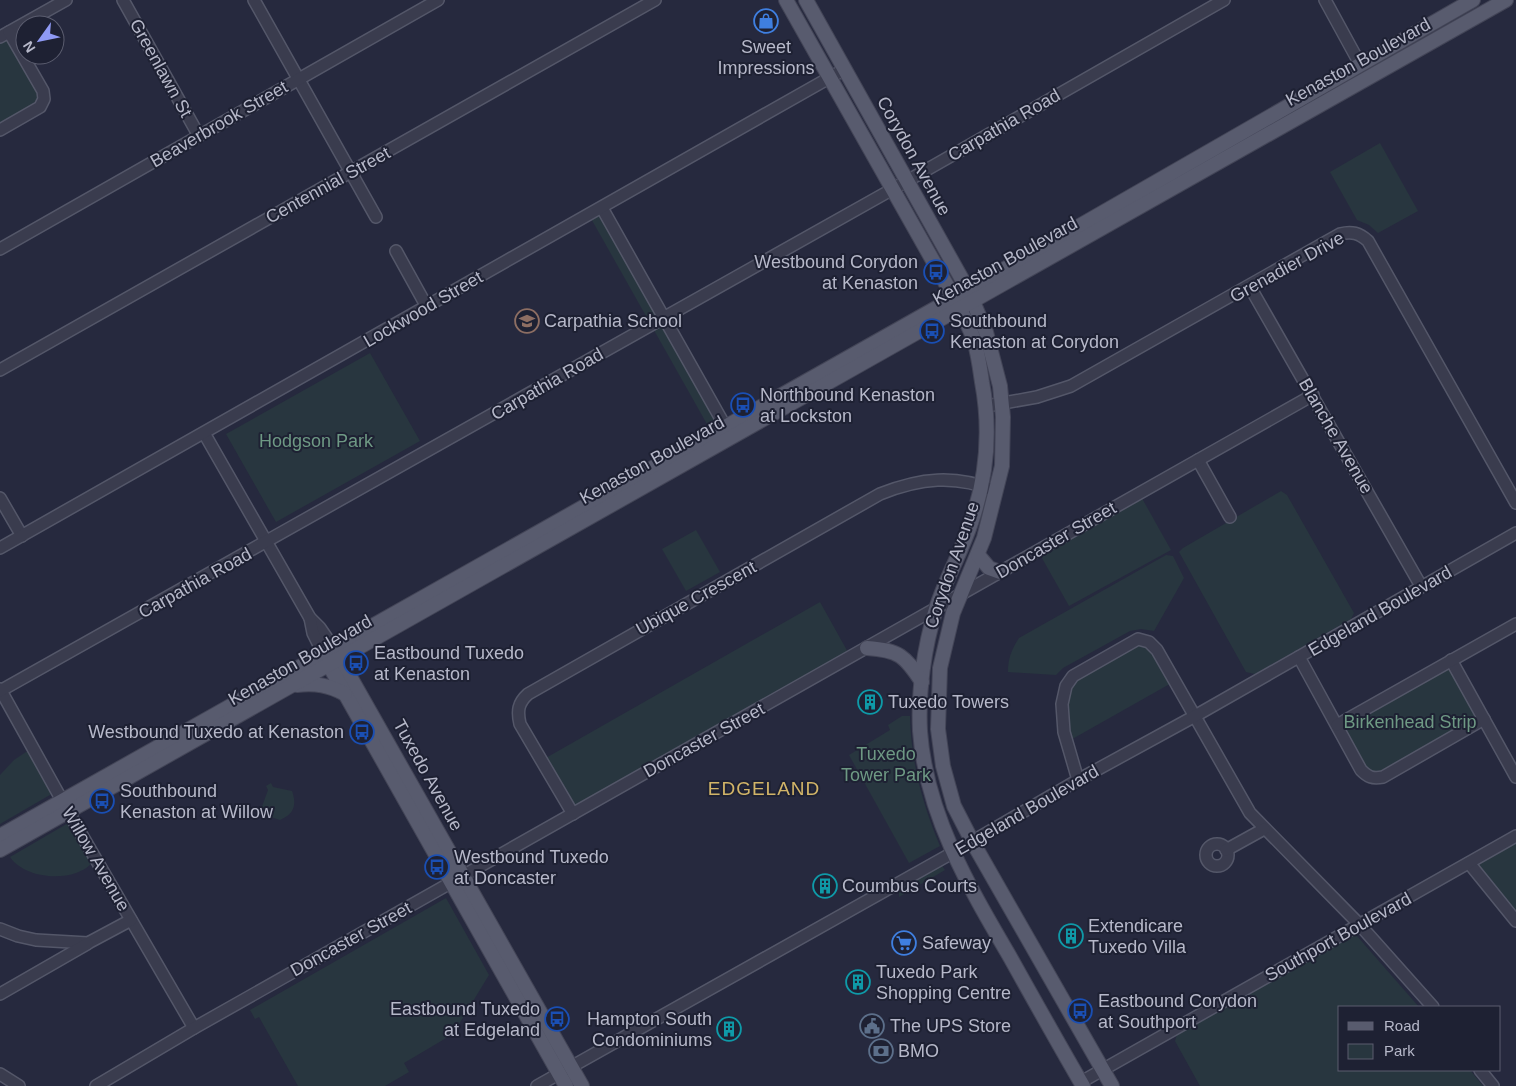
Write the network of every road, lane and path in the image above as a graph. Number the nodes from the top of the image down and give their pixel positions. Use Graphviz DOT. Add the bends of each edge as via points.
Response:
graph roads {
  1 [pos="66,0"];
  2 [pos="123,0"];
  3 [pos="254,0"];
  4 [pos="438,0"];
  5 [pos="655,0"];
  6 [pos="786,0"];
  7 [pos="806,0"];
  8 [pos="1224,0"];
  9 [pos="1324,0"];
  10 [pos="1473,0"];
  11 [pos="1506,0"];
  12 [pos="5,35"];
  13 [pos="1360,64"];
  14 [pos="845,69"];
  15 [pos="830,78"];
  16 [pos="298,79"];
  17 [pos="0,130"];
  18 [pos="199,136"];
  19 [pos="351,172"];
  20 [pos="907,181"];
  21 [pos="893,189"];
  22 [pos="602,208"];
  23 [pos="376,217"];
  24 [pos="0,249"];
  25 [pos="396,251"];
  26 [pos="1250,287"];
  27 [pos="971,295"];
  28 [pos="957,303"];
  29 [pos="427,307"];
  30 [pos="664,318"];
  31 [pos="0,370"];
  32 [pos="1313,395"];
  33 [pos="1003,404"];
  34 [pos="987,406"];
  35 [pos="725,426"];
  36 [pos="204,433"];
  37 [pos="1198,460"];
  38 [pos="982,485"];
  39 [pos="996,491"];
  40 [pos="0,498"];
  41 [pos="1516,503"];
  42 [pos="1230,516"];
  43 [pos="1516,533"];
  44 [pos="22,536"];
  45 [pos="266,542"];
  46 [pos="0,548"];
  47 [pos="957,561"];
  48 [pos="975,562"];
  49 [pos="1000,572"];
  50 [pos="1421,586"];
  51 [pos="962,594"];
  52 [pos="936,609"];
  53 [pos="1516,624"];
  54 [pos="929,636"];
  55 [pos="946,640"];
  56 [pos="867,648"];
  57 [pos="331,656"];
  58 [pos="1299,657"];
  59 [pos="1451,660"];
  60 [pos="922,682"];
  61 [pos="293,685"];
  62 [pos="0,690"];
  63 [pos="345,694"];
  64 [pos="1195,716"];
  65 [pos="1484,719"];
  66 [pos="1338,725"];
  67 [pos="1516,777"];
  68 [pos="1078,780"];
  69 [pos="66,806"];
  70 [pos="572,814"];
  71 [pos="1264,829"];
  72 [pos="0,836"];
  73 [pos="1516,836"];
  74 [pos="972,841"];
  75 [pos="0,850"];
  76 [pos="1226,850"];
  77 [pos="954,852"];
  78 [pos="1469,863"];
  79 [pos="458,879"];
  80 [pos="131,920"];
  81 [pos="1516,921"];
  82 [pos="1359,924"];
  83 [pos="0,929"];
  84 [pos="88,943"];
  85 [pos="0,994"];
  86 [pos="1432,1006"];
  87 [pos="194,1028"];
  88 [pos="1103,1070"];
  89 [pos="1481,1071"];
  90 [pos="0,1074"];
  91 [pos="565,1076"];
  92 [pos="1082,1084"];
  93 [pos="19,1086"];
  94 [pos="96,1086"];
  95 [pos="537,1086"];
  96 [pos="582,1086"];
  97 [pos="1112,1086"];
  98 [pos="1493,1086"];
  1 -- 12 [label="street"];
  2 -- 18 [label="street, Greenlawn St"];
  3 -- 16 [label="street"];
  4 -- 16 [label="street, Beaverbrook Street"];
  5 -- 19 [label="street, Centennial Street"];
  6 -- 15 [label="main road, Corydon Avenue"];
  7 -- 14 [label="main road, Corydon Avenue"];
  8 -- 20 [label="street, Carpathia Road"];
  9 -- 13 [label="street"];
  10 -- 13 [label="main road, Kenaston Boulevard"];
  11 -- 27 [label="main road, Kenaston Boulevard"];
  12 -- 17 [label="street" via="43,90 44,99 40,107"];
  13 -- 27 [label="main road, Kenaston Boulevard"];
  14 -- 15 [label="street, Lockwood Street"];
  14 -- 20 [label="main road, Corydon Avenue"];
  15 -- 21 [label="main road, Corydon Avenue"];
  15 -- 22 [label="street, Lockwood Street"];
  16 -- 18 [label="street, Beaverbrook Street"];
  16 -- 19 [label="street"];
  18 -- 24 [label="street, Beaverbrook Street"];
  19 -- 23 [label="street"];
  19 -- 31 [label="street, Centennial Street"];
  20 -- 21 [label="street, Carpathia Road"];
  20 -- 27 [label="main road, Corydon Avenue"];
  21 -- 28 [label="main road, Corydon Avenue"];
  21 -- 30 [label="street, Carpathia Road"];
  22 -- 29 [label="street, Lockwood Street"];
  22 -- 30 [label="street"];
  25 -- 29 [label="street"];
  26 -- 32 [label="street, Blanche Avenue"];
  26 -- 33 [label="street, Grenadier Drive" via="1072,386 1037,398"];
  26 -- 41 [label="street, Grenadier Drive" via="1340,234 1361,235 1368,241"];
  27 -- 28 [label="main road, Kenaston Boulevard"];
  27 -- 33 [label="main road, Corydon Avenue" via="986,332"];
  28 -- 34 [label="main road, Corydon Avenue" via="974,340"];
  28 -- 35 [label="main road, Kenaston Boulevard"];
  28 -- 57 [label="main road, Kenaston Boulevard"];
  29 -- 36 [label="street, Lockwood Street"];
  30 -- 35 [label="street"];
  30 -- 45 [label="street, Carpathia Road"];
  32 -- 37 [label="street, Doncaster Street"];
  32 -- 50 [label="street, Blanche Avenue"];
  33 -- 34 [label="street, Grenadier Drive"];
  33 -- 39 [label="main road, Corydon Avenue" via="1002,466"];
  34 -- 38 [label="main road, Corydon Avenue" via="988,435"];
  35 -- 57 [label="main road, Kenaston Boulevard"];
  36 -- 44 [label="street, Lockwood Street"];
  36 -- 45 [label="street, Tuxedo Avenue"];
  37 -- 42 [label="street"];
  37 -- 49 [label="street, Doncaster Street"];
  38 -- 39 [label="street, Ubique Crescent"];
  38 -- 47 [label="main road, Corydon Avenue"];
  38 -- 70 [label="street, Ubique Crescent" via="944,480 920,481 880,494 528,694 519,706 520,724"];
  39 -- 48 [label="main road, Corydon Avenue"];
  40 -- 44 [label="street"];
  43 -- 50 [label="street, Edgeland Boulevard"];
  44 -- 46 [label="street, Lockwood Street"];
  45 -- 57 [label="street, Tuxedo Avenue" via="310,618 320,628"];
  45 -- 62 [label="street, Carpathia Road"];
  47 -- 48 [label="main road"];
  47 -- 52 [label="main road, Corydon Avenue"];
  48 -- 49 [label="main road"];
  48 -- 51 [label="main road, Corydon Avenue"];
  49 -- 51 [label="street, Doncaster Street"];
  50 -- 58 [label="street, Edgeland Boulevard"];
  51 -- 52 [label="street, Doncaster Street"];
  51 -- 55 [label="main road, Corydon Avenue"];
  52 -- 54 [label="main road, Corydon Avenue"];
  52 -- 56 [label="street, Doncaster Street"];
  53 -- 59 [label="street"];
  54 -- 55 [label="main road"];
  54 -- 60 [label="main road, Corydon Avenue"];
  55 -- 74 [label="main road, Corydon Avenue" via="940,668 938,729 943,766 954,806"];
  56 -- 60 [label="main road" via="898,654"];
  56 -- 70 [label="street, Doncaster Street"];
  57 -- 61 [label="main road, Kenaston Boulevard"];
  57 -- 63 [label="main road, Tuxedo Avenue"];
  57 -- 69 [label="main road, Kenaston Boulevard"];
  57 -- 79 [label="main road, Tuxedo Avenue"];
  58 -- 64 [label="street, Edgeland Boulevard"];
  58 -- 66 [label="street"];
  59 -- 65 [label="street"];
  59 -- 66 [label="street"];
  60 -- 77 [label="main road, Corydon Avenue" via="920,731 926,772 937,812"];
  61 -- 63 [label="main road" via="323,685"];
  61 -- 69 [label="main road, Kenaston Boulevard"];
  62 -- 69 [label="street, Willow Avenue"];
  63 -- 79 [label="main road, Tuxedo Avenue"];
  64 -- 68 [label="street, Edgeland Boulevard"];
  64 -- 68 [label="street" via="1157,650 1149,642 1138,639 1073,676 1066,686 1062,704 1064,732"];
  64 -- 71 [label="street" via="1250,813"];
  65 -- 66 [label="street" via="1375,779 1361,770"];
  65 -- 67 [label="street"];
  68 -- 74 [label="street, Edgeland Boulevard"];
  69 -- 72 [label="main road, Kenaston Boulevard"];
  69 -- 75 [label="main road, Kenaston Boulevard"];
  69 -- 80 [label="street, Willow Avenue"];
  70 -- 79 [label="street, Doncaster Street"];
  71 -- 76 [label="street"];
  71 -- 82 [label="street"];
  73 -- 78 [label="street, Southport Boulevard"];
  74 -- 77 [label="street, Edgeland Boulevard"];
  74 -- 88 [label="main road, Corydon Avenue"];
  77 -- 91 [label="street, Edgeland Boulevard"];
  77 -- 92 [label="main road, Corydon Avenue" via="968,884"];
  78 -- 81 [label="street"];
  78 -- 82 [label="street, Southport Boulevard"];
  79 -- 87 [label="street, Doncaster Street"];
  79 -- 91 [label="main road, Tuxedo Avenue"];
  80 -- 84 [label="street"];
  80 -- 87 [label="street, Willow Avenue"];
  82 -- 86 [label="street"];
  82 -- 88 [label="street, Southport Boulevard"];
  83 -- 84 [label="street" via="36,940"];
  84 -- 85 [label="street"];
  87 -- 94 [label="street, Doncaster Street"];
  88 -- 92 [label="street, Southport Boulevard"];
  88 -- 97 [label="main road, Corydon Avenue"];
  89 -- 98 [label="street"];
  90 -- 93 [label="street"];
  91 -- 95 [label="street, Edgeland Boulevard"];
  91 -- 96 [label="main road, Tuxedo Avenue"];
}
